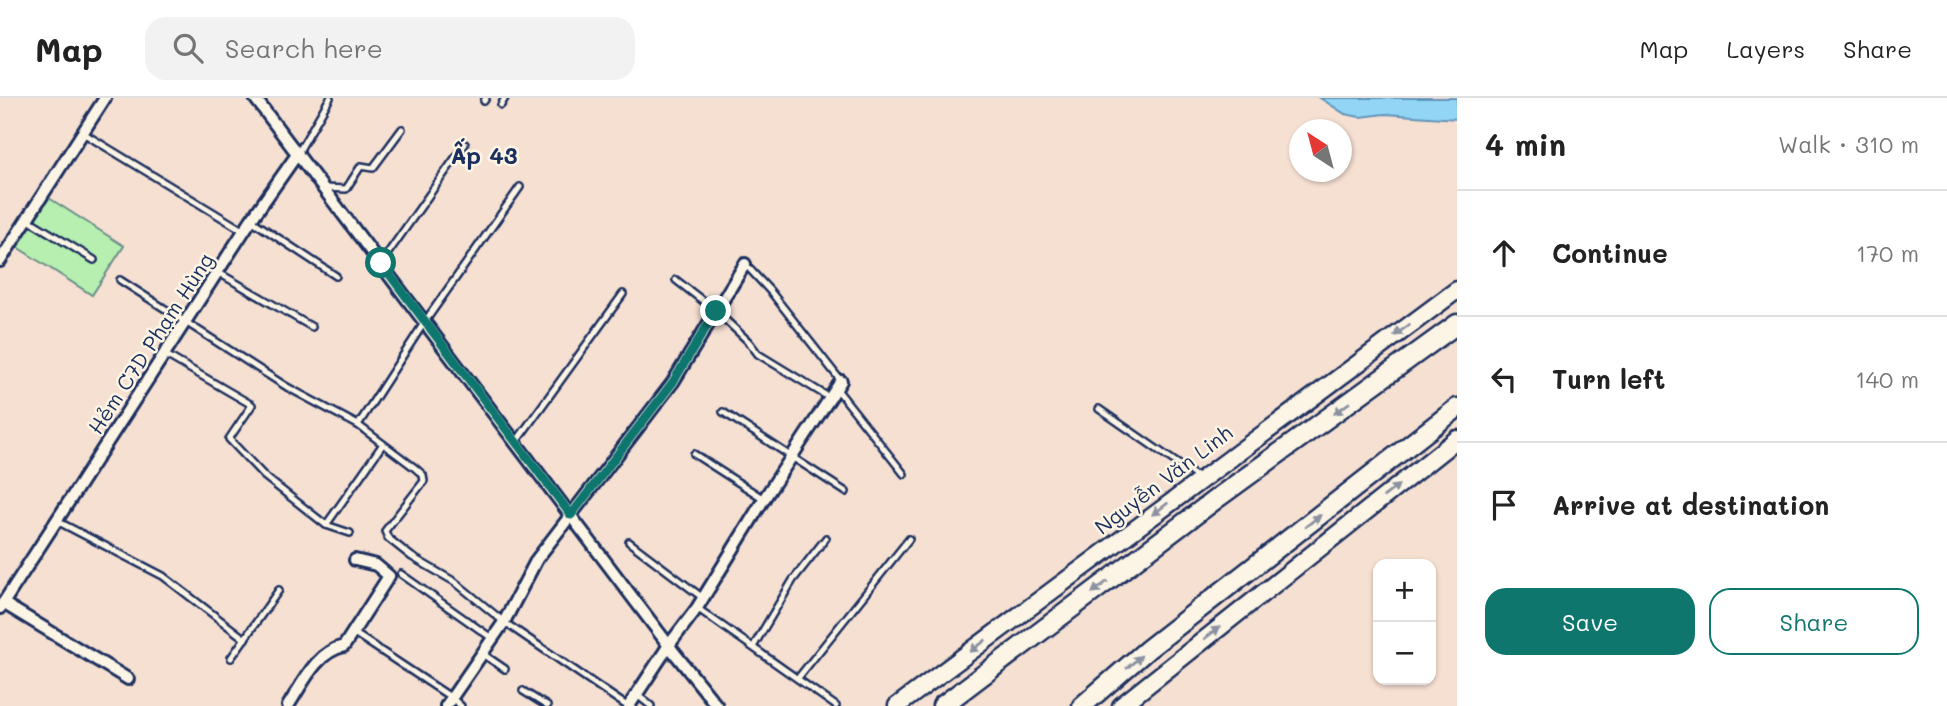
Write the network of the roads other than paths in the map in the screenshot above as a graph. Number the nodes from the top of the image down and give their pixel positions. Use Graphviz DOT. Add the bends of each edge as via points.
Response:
graph roads {
  1 [pos="105,98"];
  2 [pos="256,98"];
  3 [pos="330,98"];
  4 [pos="505,98"];
  5 [pos="501,106"];
  6 [pos="402,129"];
  7 [pos="82,133"];
  8 [pos="465,144"];
  9 [pos="298,153"];
  10 [pos="520,187"];
  11 [pos="324,188"];
  12 [pos="27,219"];
  13 [pos="251,220"];
  14 [pos="245,231"];
  15 [pos="94,260"];
  16 [pos="0,261"];
  17 [pos="381,263"];
  18 [pos="745,264"];
  19 [pos="219,273"];
  20 [pos="336,276"];
  21 [pos="120,280"];
  22 [pos="676,280"];
  23 [pos="1457,290"];
  24 [pos="623,295"];
  25 [pos="716,311"];
  26 [pos="187,323"];
  27 [pos="424,323"];
  28 [pos="1457,324"];
  29 [pos="312,327"];
  30 [pos="166,355"];
  31 [pos="839,384"];
  32 [pos="830,398"];
  33 [pos="1457,408"];
  34 [pos="1099,409"];
  35 [pos="723,412"];
  36 [pos="358,425"];
  37 [pos="1457,439"];
  38 [pos="516,442"];
  39 [pos="383,444"];
  40 [pos="694,454"];
  41 [pos="793,457"];
  42 [pos="904,474"];
  43 [pos="1200,479"];
  44 [pos="846,492"];
  45 [pos="764,499"];
  46 [pos="571,515"];
  47 [pos="57,521"];
  48 [pos="326,525"];
  49 [pos="350,533"];
  50 [pos="826,538"];
  51 [pos="909,539"];
  52 [pos="629,542"];
  53 [pos="355,560"];
  54 [pos="401,574"];
  55 [pos="279,590"];
  56 [pos="700,603"];
  57 [pos="2,606"];
  58 [pos="504,622"];
  59 [pos="353,633"];
  60 [pos="245,639"];
  61 [pos="493,639"];
  62 [pos="669,645"];
  63 [pos="753,647"];
  64 [pos="483,654"];
  65 [pos="231,658"];
  66 [pos="505,669"];
  67 [pos="799,678"];
  68 [pos="128,679"];
  69 [pos="523,691"];
  70 [pos="636,694"];
  71 [pos="453,703"];
  72 [pos="1129,703"];
  73 [pos="288,706"];
  74 [pos="547,706"];
  75 [pos="628,706"];
  76 [pos="651,706"];
  77 [pos="717,706"];
  78 [pos="836,706"];
  79 [pos="897,706"];
  80 [pos="942,706"];
  81 [pos="1082,706"];
  1 -- 7 [label="street"];
  2 -- 9 [label="street"];
  3 -- 9 [label="lane, Hẻm C7D Phạm Hùng"];
  4 -- 5 [label="lane"];
  6 -- 11 [label="lane" via="373,168 361,166 346,189"];
  7 -- 12 [label="street"];
  7 -- 14 [label="lane"];
  8 -- 17 [label="lane"];
  9 -- 11 [label="street"];
  9 -- 13 [label="street, Hẻm C7D Phạm Hùng"];
  10 -- 27 [label="lane"];
  11 -- 17 [label="street"];
  12 -- 15 [label="lane"];
  12 -- 16 [label="street"];
  13 -- 14 [label="street, Hẻm C7D Phạm Hùng"];
  13 -- 20 [label="lane"];
  14 -- 19 [label="street, Hẻm C7D Phạm Hùng"];
  17 -- 27 [label="street"];
  18 -- 25 [label="street"];
  18 -- 31 [label="lane"];
  19 -- 26 [label="street, Hẻm C7D Phạm Hùng"];
  19 -- 29 [label="lane"];
  21 -- 26 [label="lane"];
  22 -- 25 [label="lane"];
  23 -- 43 [label="main road, Nguyễn Văn Linh, one-way"];
  24 -- 38 [label="lane"];
  25 -- 32 [label="lane" via="758,354"];
  25 -- 46 [label="street" via="673,382"];
  26 -- 30 [label="street, Hẻm C7D Phạm Hùng"];
  26 -- 36 [label="lane" via="287,387"];
  27 -- 36 [label="lane"];
  27 -- 38 [label="street"];
  28 -- 80 [label="highway, one-way"];
  30 -- 47 [label="street, Hẻm C7D Phạm Hùng"];
  30 -- 48 [label="lane" via="252,405 229,439 264,476"];
  31 -- 32 [label="street"];
  31 -- 42 [label="lane"];
  32 -- 41 [label="street"];
  81 -- 33 [label="highway, one-way" via="1159,640"];
  34 -- 43 [label="lane"];
  35 -- 41 [label="lane"];
  36 -- 39 [label="lane"];
  72 -- 37 [label="main road, one-way"];
  38 -- 46 [label="street"];
  39 -- 48 [label="lane"];
  39 -- 58 [label="lane" via="424,478 385,531 388,538 455,582"];
  40 -- 45 [label="lane"];
  41 -- 44 [label="lane"];
  41 -- 45 [label="street"];
  43 -- 79 [label="main road, Nguyễn Văn Linh, one-way"];
  45 -- 56 [label="street"];
  46 -- 58 [label="street" via="537,559"];
  46 -- 62 [label="street"];
  47 -- 57 [label="street, Hẻm C7D Phạm Hùng"];
  47 -- 60 [label="lane" via="163,576"];
  48 -- 49 [label="lane"];
  50 -- 63 [label="lane" via="793,580"];
  51 -- 67 [label="lane"];
  52 -- 56 [label="lane"];
  53 -- 59 [label="street" via="376,565 389,576"];
  54 -- 61 [label="lane"];
  55 -- 60 [label="lane"];
  56 -- 62 [label="street"];
  56 -- 63 [label="lane"];
  57 -- 68 [label="street"];
  58 -- 61 [label="street"];
  58 -- 75 [label="lane"];
  59 -- 71 [label="lane"];
  59 -- 73 [label="street" via="344,646 330,649 317,662"];
  60 -- 65 [label="lane"];
  61 -- 64 [label="street"];
  62 -- 70 [label="street"];
  62 -- 77 [label="street"];
  63 -- 67 [label="lane"];
  64 -- 66 [label="lane"];
  64 -- 71 [label="street"];
  67 -- 78 [label="lane"];
  69 -- 74 [label="lane"];
  70 -- 75 [label="street"];
  70 -- 76 [label="lane"];
}
